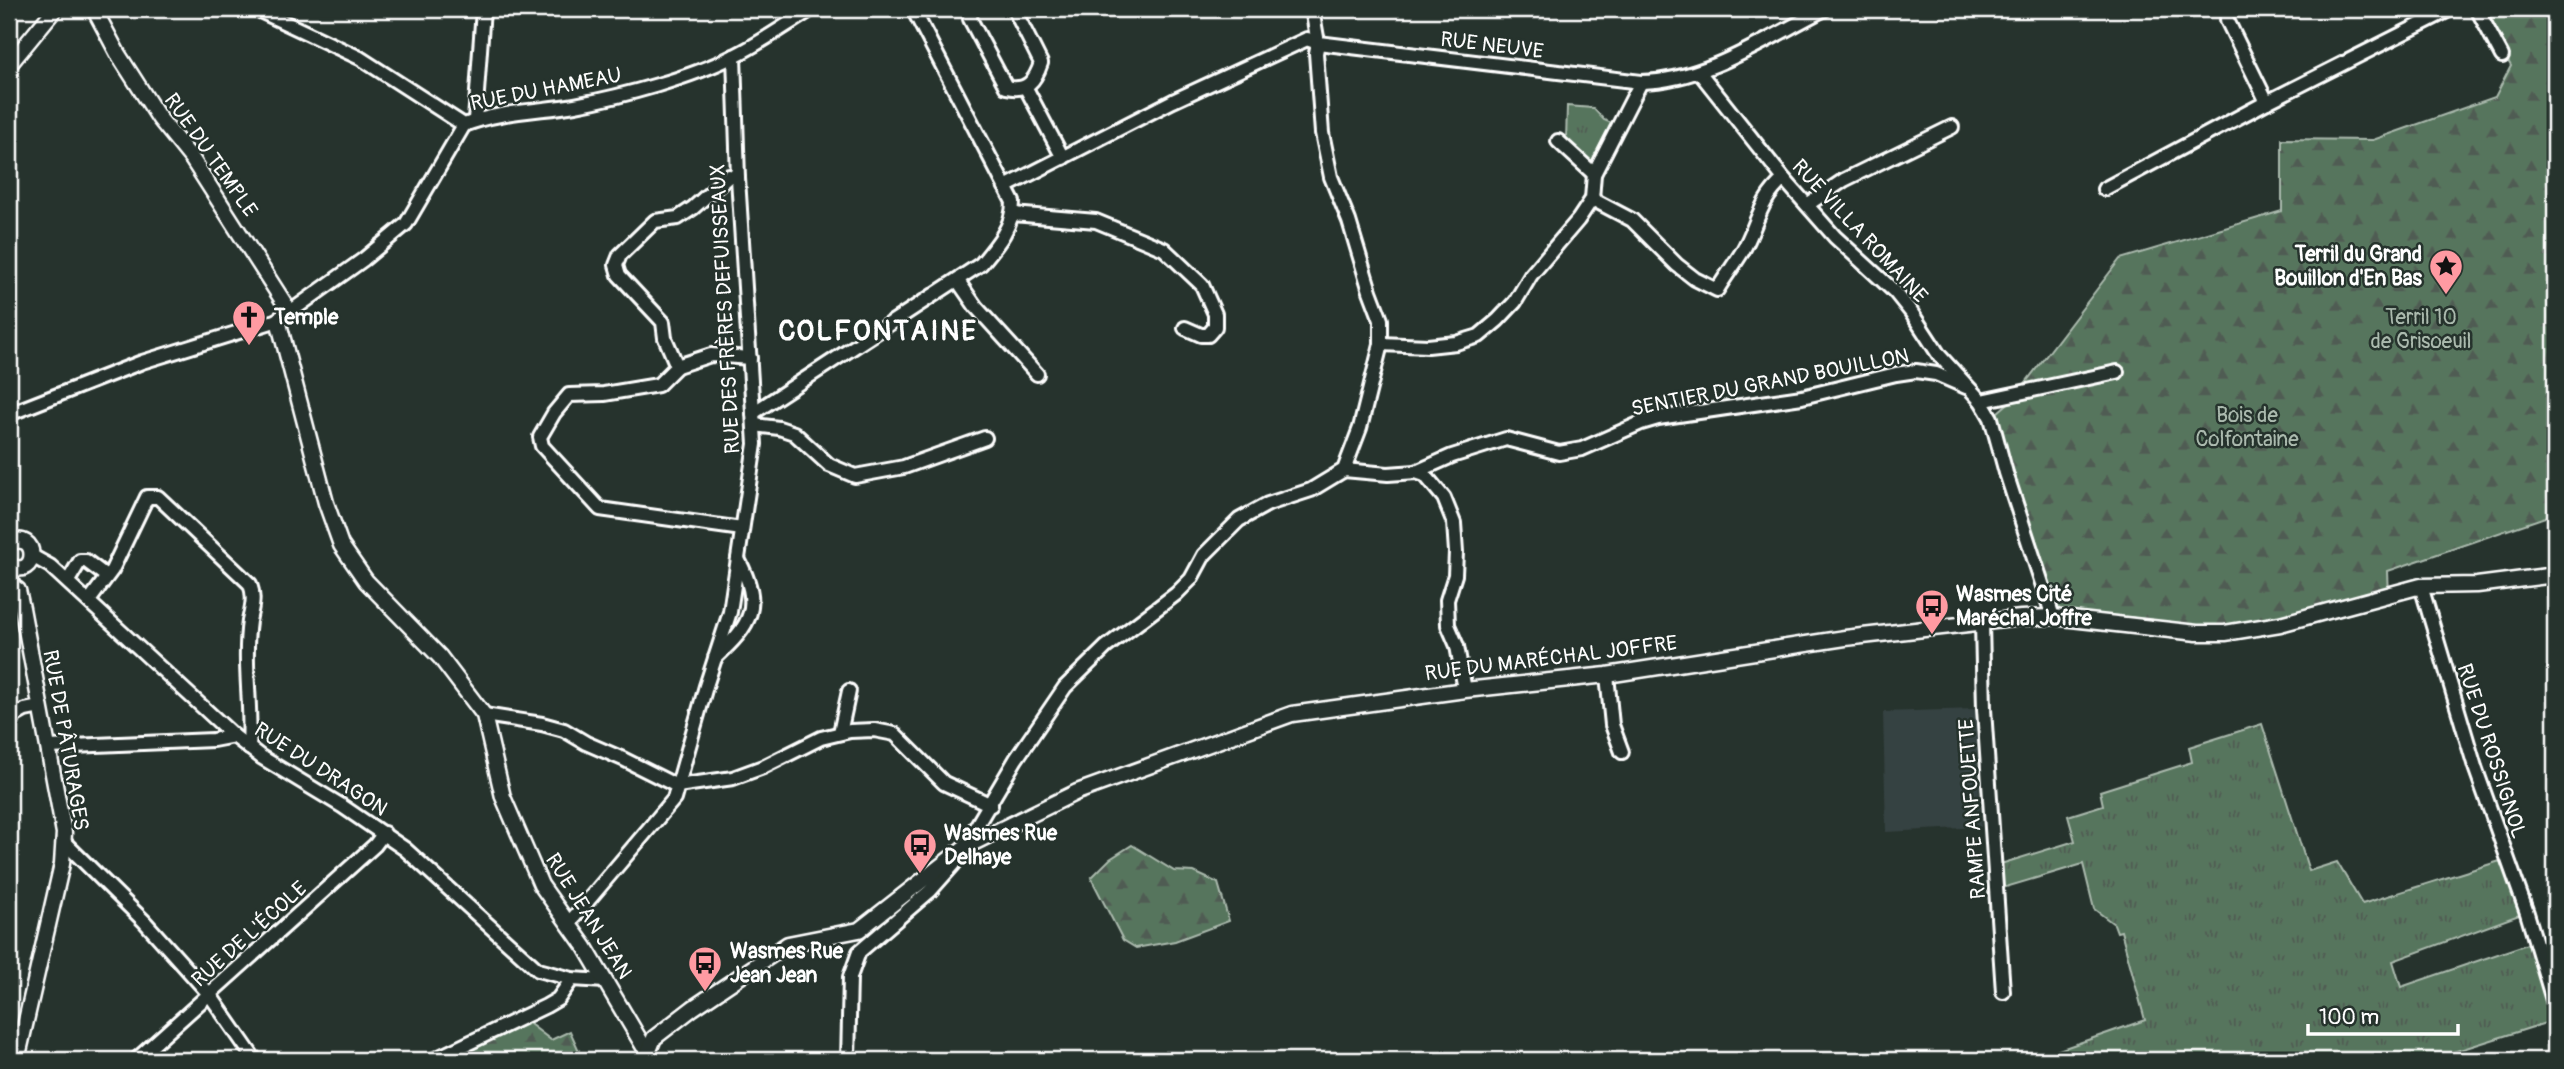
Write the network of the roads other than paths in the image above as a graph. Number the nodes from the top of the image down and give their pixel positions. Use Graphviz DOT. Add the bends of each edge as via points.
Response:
graph roads {
  1 [pos="55,9"];
  2 [pos="94,9"];
  3 [pos="256,9"];
  4 [pos="483,9"];
  5 [pos="813,9"];
  6 [pos="913,9"];
  7 [pos="971,9"];
  8 [pos="1014,9"];
  9 [pos="1312,9"];
  10 [pos="1825,9"];
  11 [pos="2451,9"];
  12 [pos="2477,9"];
  13 [pos="2227,20"];
  14 [pos="1318,43"];
  15 [pos="2502,56"];
  16 [pos="734,57"];
  17 [pos="9,65"];
  18 [pos="1700,73"];
  19 [pos="1641,82"];
  20 [pos="1026,88"];
  21 [pos="2267,102"];
  22 [pos="470,122"];
  23 [pos="1952,127"];
  24 [pos="1558,141"];
  25 [pos="1063,158"];
  26 [pos="1594,174"];
  27 [pos="738,178"];
  28 [pos="1784,179"];
  29 [pos="1005,187"];
  30 [pos="2104,189"];
  31 [pos="1592,200"];
  32 [pos="1807,205"];
  33 [pos="1013,214"];
  34 [pos="958,281"];
  35 [pos="284,316"];
  36 [pos="1185,328"];
  37 [pos="1381,344"];
  38 [pos="750,358"];
  39 [pos="677,366"];
  40 [pos="2117,372"];
  41 [pos="1037,374"];
  42 [pos="1973,390"];
  43 [pos="1981,401"];
  44 [pos="9,414"];
  45 [pos="753,419"];
  46 [pos="985,438"];
  47 [pos="1344,470"];
  48 [pos="1416,472"];
  49 [pos="742,529"];
  50 [pos="9,544"];
  51 [pos="32,556"];
  52 [pos="738,559"];
  53 [pos="13,569"];
  54 [pos="106,576"];
  55 [pos="2555,576"];
  56 [pos="68,581"];
  57 [pos="2421,586"];
  58 [pos="89,601"];
  59 [pos="2053,617"];
  60 [pos="1982,623"];
  61 [pos="715,658"];
  62 [pos="1607,675"];
  63 [pos="1465,690"];
  64 [pos="849,691"];
  65 [pos="40,707"];
  66 [pos="484,715"];
  67 [pos="9,719"];
  68 [pos="840,733"];
  69 [pos="234,736"];
  70 [pos="49,747"];
  71 [pos="249,748"];
  72 [pos="1622,752"];
  73 [pos="677,786"];
  74 [pos="991,805"];
  75 [pos="384,833"];
  76 [pos="64,842"];
  77 [pos="965,847"];
  78 [pos="569,923"];
  79 [pos="572,979"];
  80 [pos="605,981"];
  81 [pos="2003,992"];
  82 [pos="210,995"];
  83 [pos="2555,1007"];
  84 [pos="647,1058"];
  85 [pos="17,1060"];
  86 [pos="136,1060"];
  87 [pos="255,1060"];
  88 [pos="433,1060"];
  89 [pos="848,1060"];
  1 -- 17 [label="street"];
  2 -- 35 [label="street, RUE DU TEMPLE" via="159,118 192,159"];
  3 -- 22 [label="street, RUE DU HAMEAU" via="360,58"];
  4 -- 22 [label="street"];
  5 -- 16 [label="street, RUE DU HAMEAU"];
  6 -- 29 [label="street"];
  7 -- 20 [label="street" via="970,19 1006,87"];
  8 -- 20 [label="street" via="1041,63"];
  9 -- 14 [label="street"];
  10 -- 18 [label="street, RUE NEUVE"];
  11 -- 21 [label="street"];
  12 -- 15 [label="street"];
  13 -- 21 [label="street"];
  14 -- 19 [label="street, RUE NEUVE"];
  14 -- 25 [label="street, RUE NEUVE" via="1307,39"];
  14 -- 37 [label="street" via="1322,133 1331,177 1381,320"];
  16 -- 22 [label="street, RUE DU HAMEAU" via="619,95"];
  16 -- 27 [label="street, RUE DES FRÈRES DEFUISSEAUX"];
  18 -- 19 [label="street, RUE NEUVE"];
  18 -- 28 [label="street, RUE VILLA ROMAINE"];
  19 -- 26 [label="street"];
  20 -- 25 [label="street"];
  21 -- 30 [label="street"];
  22 -- 35 [label="street" via="405,224"];
  23 -- 32 [label="street" via="1844,180"];
  24 -- 26 [label="street"];
  25 -- 29 [label="street, RUE NEUVE"];
  26 -- 31 [label="street"];
  27 -- 38 [label="street, RUE DES FRÈRES DEFUISSEAUX"];
  27 -- 39 [label="street" via="729,176 678,218 655,221 620,255 616,265 619,275 663,322"];
  28 -- 31 [label="street" via="1762,202 1742,251 1717,290 1677,265 1632,220"];
  28 -- 32 [label="street, RUE VILLA ROMAINE"];
  29 -- 33 [label="street"];
  31 -- 37 [label="street" via="1515,302 1479,337 1428,346"];
  32 -- 42 [label="street, RUE VILLA ROMAINE" via="1895,292 1939,355"];
  33 -- 34 [label="street" via="1002,240"];
  33 -- 36 [label="street" via="1096,221 1164,249 1202,285 1215,314 1215,327 1208,335"];
  34 -- 41 [label="street"];
  34 -- 45 [label="street"];
  35 -- 44 [label="street" via="142,362"];
  35 -- 66 [label="street, RUE DU TEMPLE" via="326,503 341,545 366,580 440,657"];
  37 -- 47 [label="street" via="1360,428"];
  38 -- 39 [label="street" via="712,355"];
  38 -- 45 [label="street, RUE DES FRÈRES DEFUISSEAUX"];
  39 -- 49 [label="street" via="658,385 569,395 540,438 542,446 600,509"];
  40 -- 43 [label="street"];
  42 -- 43 [label="street, RUE VILLA ROMAINE"];
  42 -- 48 [label="street, SENTIER DU GRAND BOUILLON" via="1936,374 1896,374 1802,397 1658,418 1582,449 1559,453 1506,439"];
  43 -- 59 [label="street, RUE VILLA ROMAINE" via="1991,418"];
  45 -- 46 [label="street" via="794,432 829,465 855,476 904,467"];
  45 -- 49 [label="street, RUE DES FRÈRES DEFUISSEAUX" via="755,444"];
  47 -- 48 [label="street"];
  47 -- 74 [label="street" via="1311,490 1268,504 1220,536 1191,579 1065,687"];
  48 -- 63 [label="street" via="1444,498 1454,523 1455,575 1447,613"];
  49 -- 52 [label="street, RUE DES FRÈRES DEFUISSEAUX"];
  50 -- 51 [label="street" via="23,541"];
  51 -- 53 [label="street" via="28,564"];
  51 -- 56 [label="street, RUE DU DRAGON"];
  52 -- 61 [label="street, RUE DES FRÈRES DEFUISSEAUX" via="730,612"];
  52 -- 61 [label="street, RUE DES FRÈRES DEFUISSEAUX" via="749,580 752,601 746,626"];
  53 -- 65 [label="street, RUE DE PÂTURAGES"];
  54 -- 56 [label="street" via="80,561"];
  54 -- 58 [label="street"];
  54 -- 71 [label="street" via="147,497 158,497 250,584 254,594 245,655"];
  55 -- 57 [label="street, RUE DU MARÉCHAL JOFFRE"];
  56 -- 58 [label="street, RUE DU DRAGON"];
  57 -- 59 [label="street, RUE DU MARÉCHAL JOFFRE" via="2280,624 2225,633 2197,634"];
  57 -- 83 [label="street, RUE DU ROSSIGNOL"];
  58 -- 69 [label="street, RUE DU DRAGON"];
  59 -- 60 [label="street, RUE DU MARÉCHAL JOFFRE"];
  60 -- 62 [label="street, RUE DU MARÉCHAL JOFFRE" via="1818,642"];
  60 -- 81 [label="street, RAMPE ANFOUETTE"];
  61 -- 73 [label="street, RUE DES FRÈRES DEFUISSEAUX"];
  62 -- 63 [label="street, RUE DU MARÉCHAL JOFFRE"];
  62 -- 72 [label="street" via="1612,725"];
  63 -- 77 [label="street, RUE DU MARÉCHAL JOFFRE" via="1292,714 1077,792"];
  64 -- 68 [label="street"];
  65 -- 67 [label="street"];
  65 -- 70 [label="street, RUE DE PÂTURAGES"];
  66 -- 73 [label="street" via="564,730"];
  66 -- 78 [label="street, RUE JEAN JEAN" via="503,797 519,839 541,885"];
  68 -- 73 [label="street" via="821,737 733,778"];
  68 -- 74 [label="street" via="874,730 895,734 944,783"];
  69 -- 70 [label="street"];
  69 -- 71 [label="street, RUE DU DRAGON"];
  70 -- 76 [label="street, RUE DE PÂTURAGES"];
  71 -- 75 [label="street, RUE DU DRAGON"];
  73 -- 78 [label="street, RUE DES FRÈRES DEFUISSEAUX" via="674,799"];
  74 -- 77 [label="street"];
  75 -- 79 [label="street, RUE DU DRAGON" via="538,970"];
  75 -- 82 [label="street, RUE DE L'ÉCOLE"];
  76 -- 82 [label="street"];
  76 -- 85 [label="street, RUE DE PÂTURAGES"];
  77 -- 84 [label="street, RUE DU MARÉCHAL JOFFRE" via="859,930 788,944 654,1038"];
  77 -- 89 [label="street" via="930,891 859,952 850,977"];
  78 -- 80 [label="street, RUE JEAN JEAN"];
  79 -- 80 [label="street, RUE DU DRAGON"];
  79 -- 88 [label="street" via="558,999 546,1006"];
  80 -- 84 [label="street, RUE JEAN JEAN"];
  82 -- 86 [label="street, RUE DE L'ÉCOLE"];
  82 -- 87 [label="street"];
}
